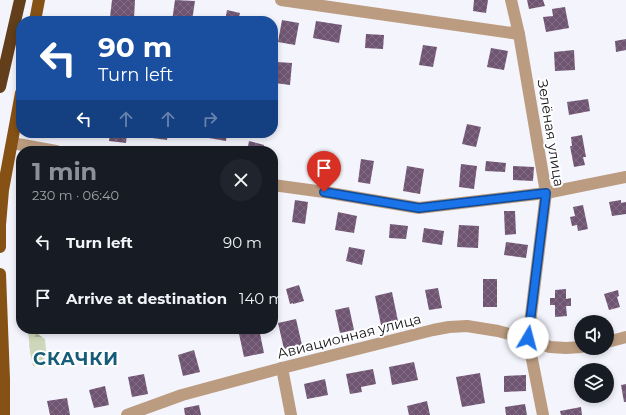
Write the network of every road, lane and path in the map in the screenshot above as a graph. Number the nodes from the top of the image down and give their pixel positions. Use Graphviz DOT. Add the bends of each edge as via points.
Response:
graph roads {
  1 [pos="20,0"];
  2 [pos="38,0"];
  3 [pos="281,0"];
  4 [pos="511,0"];
  5 [pos="35,16"];
  6 [pos="519,34"];
  7 [pos="0,87"];
  8 [pos="16,121"];
  9 [pos="12,143"];
  10 [pos="28,146"];
  11 [pos="626,177"];
  12 [pos="278,186"];
  13 [pos="546,193"];
  14 [pos="0,247"];
  15 [pos="0,274"];
  16 [pos="626,337"];
  17 [pos="528,338"];
  18 [pos="614,340"];
  19 [pos="574,347"];
  20 [pos="282,368"];
  21 [pos="154,410"];
  22 [pos="4,415"];
  23 [pos="127,415"];
  24 [pos="291,415"];
  25 [pos="543,415"];
  1 -- 7 [label="highway"];
  2 -- 5 [label="main road"];
  3 -- 6 [label="street"];
  4 -- 6 [label="street, Зелёная улица"];
  6 -- 13 [label="street, Зелёная улица"];
  8 -- 9 [label="main road"];
  9 -- 10 [label="street"];
  9 -- 14 [label="main road" via="3,190"];
  11 -- 13 [label="street"];
  12 -- 13 [label="street" via="419,208"];
  13 -- 17 [label="street, Зелёная улица"];
  15 -- 22 [label="main road"];
  16 -- 18 [label="street"];
  17 -- 19 [label="street, Авиационная улица" via="550,347"];
  17 -- 20 [label="street, Авиационная улица" via="483,328 449,327"];
  17 -- 25 [label="street, Зелёная улица"];
  20 -- 21 [label="street, Авиационная улица" via="182,395"];
  20 -- 24 [label="street"];
  21 -- 23 [label="street, Авиационная улица"];
}
